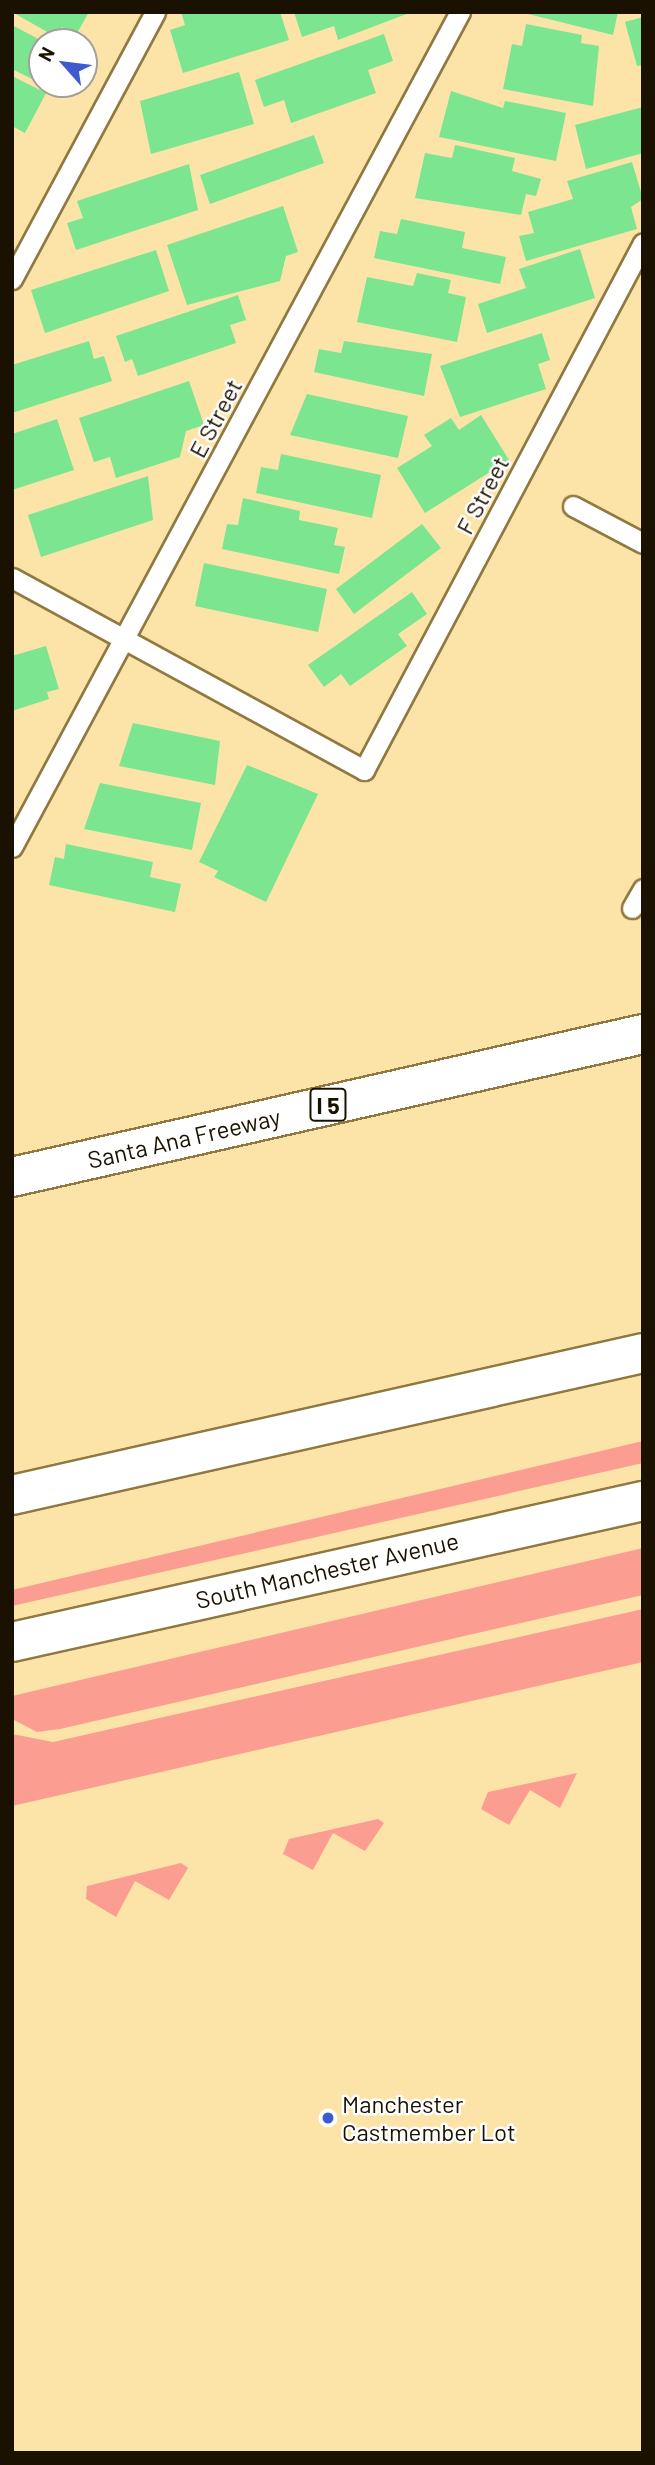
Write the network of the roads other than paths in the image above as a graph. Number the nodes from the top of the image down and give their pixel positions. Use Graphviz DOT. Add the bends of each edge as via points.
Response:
graph roads {
  1 [pos="155,12"];
  2 [pos="460,12"];
  3 [pos="643,243"];
  4 [pos="12,279"];
  5 [pos="573,506"];
  6 [pos="643,543"];
  7 [pos="12,578"];
  8 [pos="124,639"];
  9 [pos="12,847"];
  10 [pos="643,889"];
  11 [pos="632,908"];
  12 [pos="643,1034"];
  13 [pos="12,1177"];
  14 [pos="643,1353"];
  15 [pos="12,1495"];
  16 [pos="643,1501"];
  17 [pos="12,1642"];
  1 -- 4 [label="lane"];
  2 -- 8 [label="lane, E Street"];
  3 -- 8 [label="lane, F Street" via="364,770"];
  5 -- 6 [label="lane"];
  7 -- 8 [label="lane"];
  8 -- 9 [label="lane, E Street"];
  10 -- 11 [label="lane"];
  12 -- 13 [label="main road, Santa Ana Freeway / I 5"];
  14 -- 15 [label="main road"];
  16 -- 17 [label="main road, South Manchester Avenue"];
}
